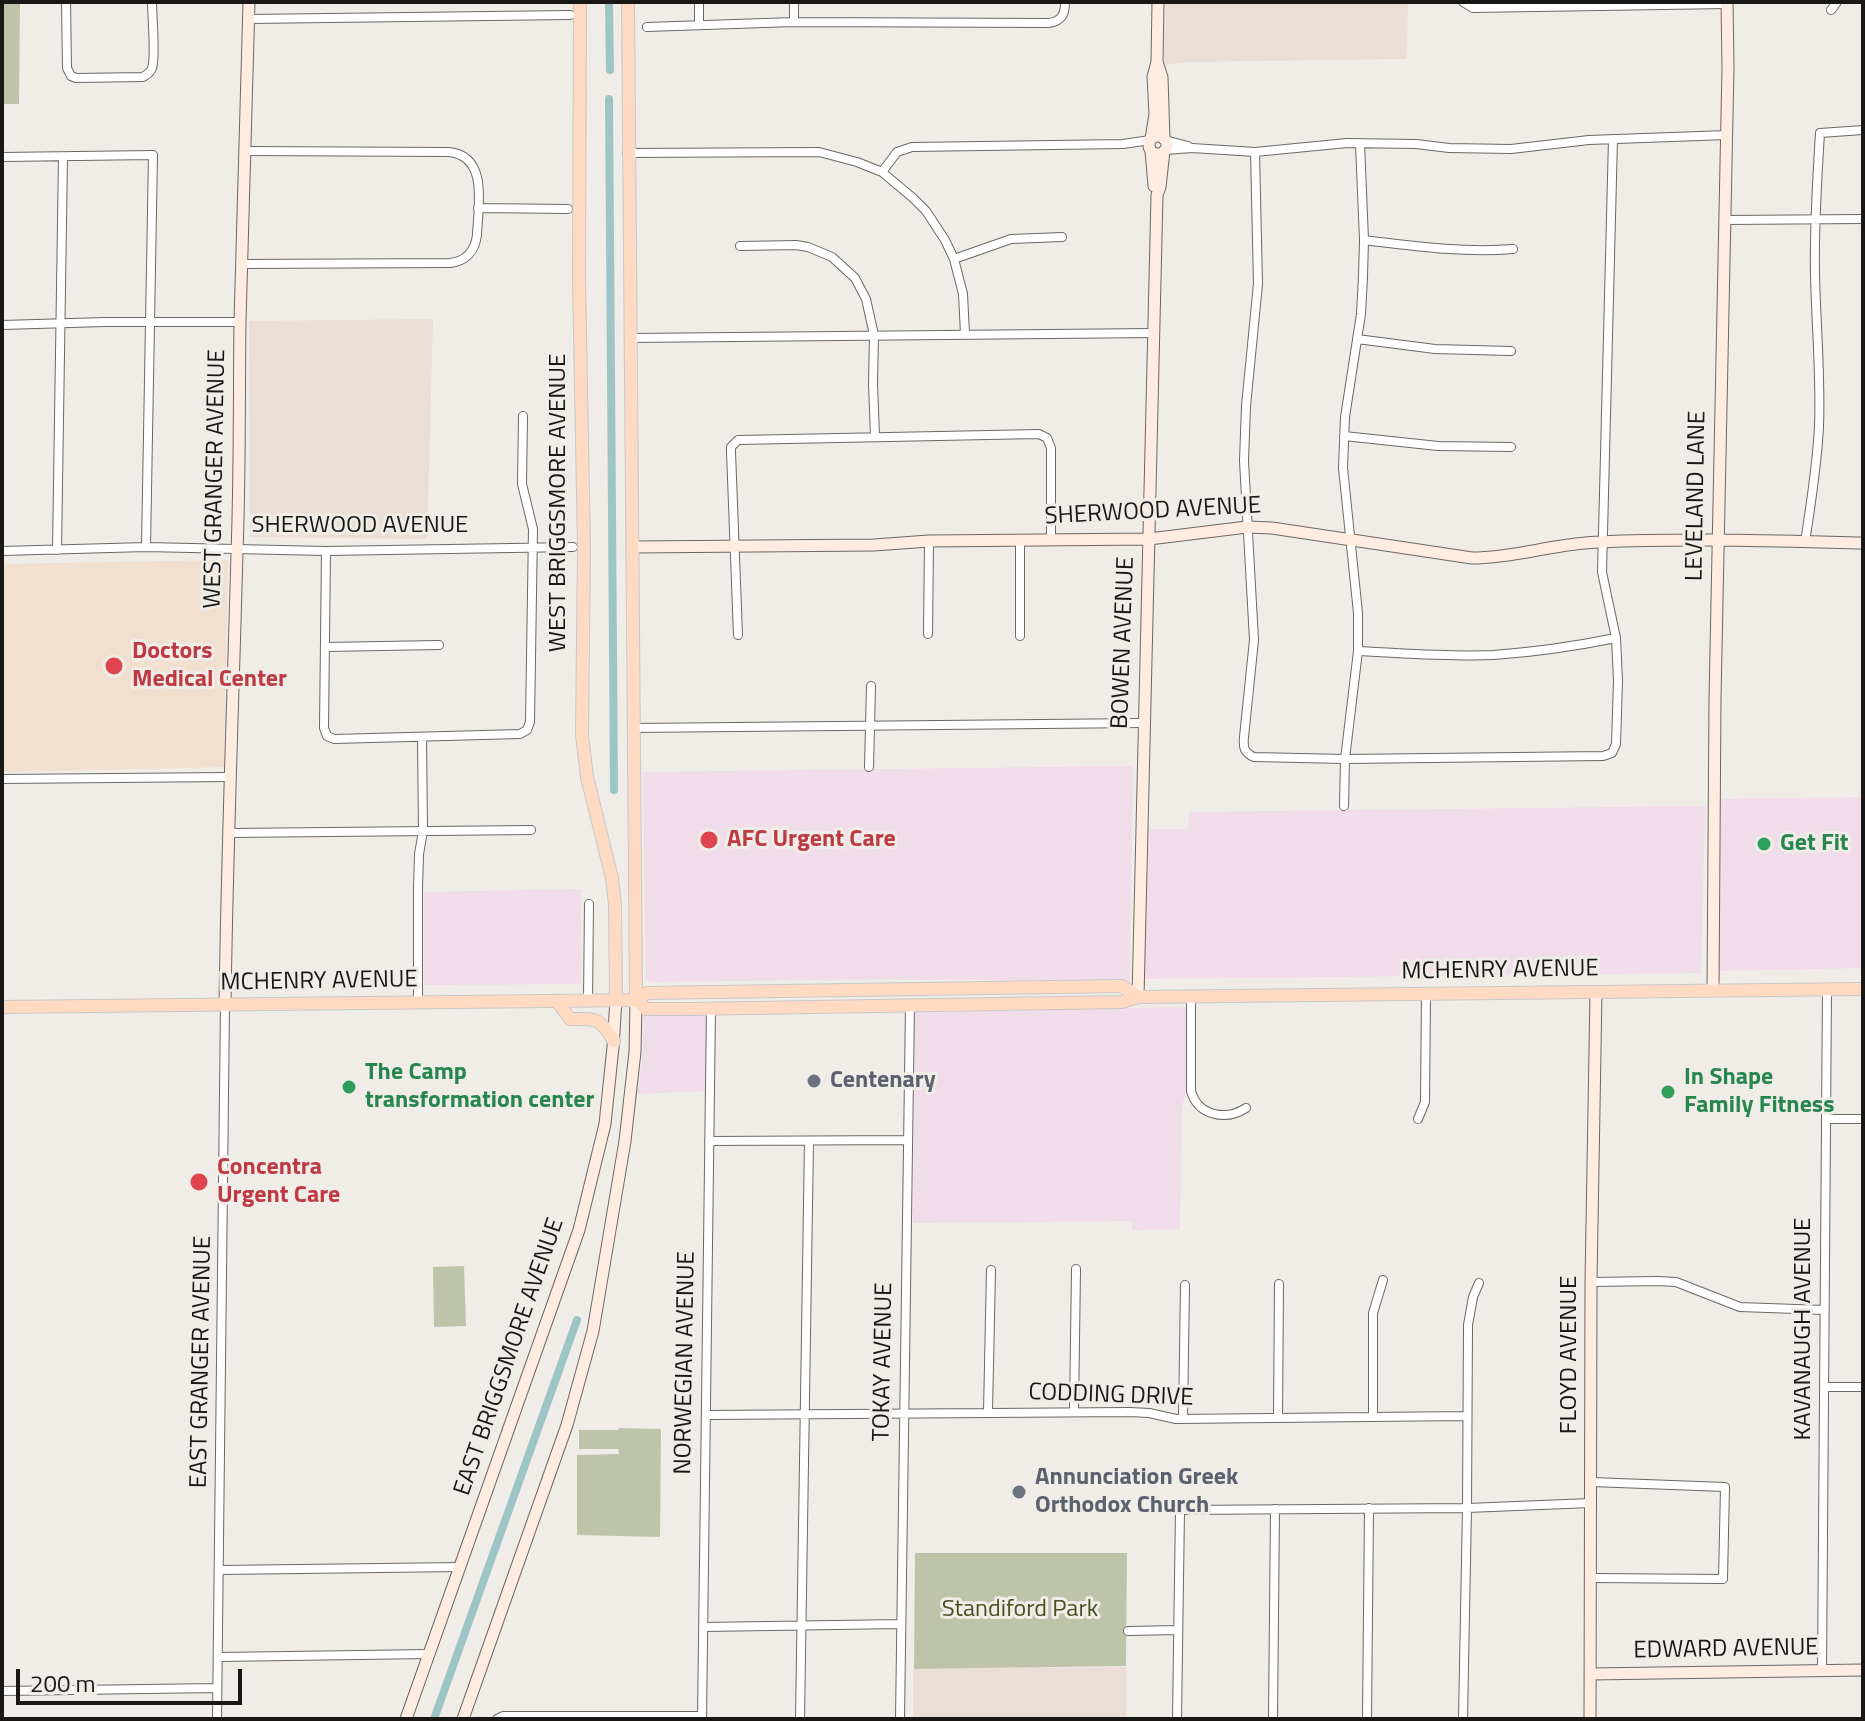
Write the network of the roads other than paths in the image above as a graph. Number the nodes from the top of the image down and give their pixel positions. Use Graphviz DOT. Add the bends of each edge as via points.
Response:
graph roads {
  1 [pos="66,2"];
  2 [pos="152,2"];
  3 [pos="249,2"];
  4 [pos="580,2"];
  5 [pos="628,2"];
  6 [pos="699,2"];
  7 [pos="794,2"];
  8 [pos="1065,2"];
  9 [pos="1158,2"];
  10 [pos="1464,3"];
  11 [pos="1727,3"];
  12 [pos="1560,4"];
  13 [pos="570,15"];
  14 [pos="249,19"];
  15 [pos="794,22"];
  16 [pos="699,24"];
  17 [pos="647,27"];
  18 [pos="1863,130"];
  19 [pos="1727,135"];
  20 [pos="1613,139"];
  21 [pos="1360,143"];
  22 [pos="1158,145"];
  23 [pos="245,151"];
  24 [pos="1255,152"];
  25 [pos="627,153"];
  26 [pos="2,157"];
  27 [pos="63,157"];
  28 [pos="882,172"];
  29 [pos="478,208"];
  30 [pos="568,209"];
  31 [pos="1815,218"];
  32 [pos="1863,219"];
  33 [pos="1725,220"];
  34 [pos="1062,237"];
  35 [pos="1364,240"];
  36 [pos="740,246"];
  37 [pos="1513,249"];
  38 [pos="954,259"];
  39 [pos="242,264"];
  40 [pos="149,322"];
  41 [pos="240,322"];
  42 [pos="61,323"];
  43 [pos="2,325"];
  44 [pos="1154,333"];
  45 [pos="965,334"];
  46 [pos="874,335"];
  47 [pos="630,338"];
  48 [pos="1357,339"];
  49 [pos="1511,351"];
  50 [pos="523,416"];
  51 [pos="875,436"];
  52 [pos="1344,436"];
  53 [pos="1511,447"];
  54 [pos="1247,527"];
  55 [pos="1051,539"];
  56 [pos="1149,539"];
  57 [pos="1020,540"];
  58 [pos="1350,540"];
  59 [pos="1718,540"];
  60 [pos="929,541"];
  61 [pos="1603,542"];
  62 [pos="1805,542"];
  63 [pos="1863,543"];
  64 [pos="734,546"];
  65 [pos="146,547"];
  66 [pos="573,547"];
  67 [pos="634,547"];
  68 [pos="237,548"];
  69 [pos="531,548"];
  70 [pos="57,550"];
  71 [pos="2,551"];
  72 [pos="326,551"];
  73 [pos="928,634"];
  74 [pos="738,635"];
  75 [pos="1020,636"];
  76 [pos="1616,638"];
  77 [pos="439,645"];
  78 [pos="325,647"];
  79 [pos="1358,651"];
  80 [pos="871,686"];
  81 [pos="1143,723"];
  82 [pos="870,725"];
  83 [pos="634,728"];
  84 [pos="422,737"];
  85 [pos="1345,759"];
  86 [pos="869,767"];
  87 [pos="229,777"];
  88 [pos="2,779"];
  89 [pos="2,789"];
  90 [pos="1344,806"];
  91 [pos="531,830"];
  92 [pos="423,831"];
  93 [pos="230,833"];
  94 [pos="589,904"];
  95 [pos="1827,988"];
  96 [pos="1863,989"];
  97 [pos="1713,990"];
  98 [pos="1596,992"];
  99 [pos="1426,994"];
  100 [pos="1138,997"];
  101 [pos="1191,997"];
  102 [pos="616,1000"];
  103 [pos="636,1000"];
  104 [pos="557,1001"];
  105 [pos="588,1001"];
  106 [pos="418,1003"];
  107 [pos="225,1005"];
  108 [pos="910,1005"];
  109 [pos="2,1007"];
  110 [pos="711,1008"];
  111 [pos="614,1041"];
  112 [pos="1246,1108"];
  113 [pos="1418,1119"];
  114 [pos="1826,1119"];
  115 [pos="1863,1119"];
  116 [pos="907,1140"];
  117 [pos="709,1141"];
  118 [pos="809,1141"];
  119 [pos="1076,1269"];
  120 [pos="991,1270"];
  121 [pos="1383,1280"];
  122 [pos="1591,1282"];
  123 [pos="1479,1283"];
  124 [pos="1279,1284"];
  125 [pos="1185,1285"];
  126 [pos="1824,1310"];
  127 [pos="1825,1387"];
  128 [pos="1863,1387"];
  129 [pos="903,1412"];
  130 [pos="988,1412"];
  131 [pos="1074,1412"];
  132 [pos="805,1414"];
  133 [pos="706,1415"];
  134 [pos="1467,1416"];
  135 [pos="1373,1417"];
  136 [pos="1278,1418"];
  137 [pos="1183,1419"];
  138 [pos="1591,1482"];
  139 [pos="1591,1503"];
  140 [pos="1369,1508"];
  141 [pos="1467,1508"];
  142 [pos="1275,1509"];
  143 [pos="461,1567"];
  144 [pos="219,1570"];
  145 [pos="1591,1578"];
  146 [pos="901,1624"];
  147 [pos="801,1626"];
  148 [pos="703,1627"];
  149 [pos="1178,1630"];
  150 [pos="1128,1631"];
  151 [pos="429,1654"];
  152 [pos="218,1657"];
  153 [pos="1822,1670"];
  154 [pos="1863,1670"];
  155 [pos="1590,1674"];
  156 [pos="217,1688"];
  157 [pos="2,1691"];
  158 [pos="702,1718"];
  159 [pos="217,1719"];
  160 [pos="406,1719"];
  161 [pos="463,1719"];
  162 [pos="497,1719"];
  163 [pos="800,1719"];
  164 [pos="900,1719"];
  165 [pos="1177,1719"];
  166 [pos="1273,1719"];
  167 [pos="1367,1719"];
  168 [pos="1463,1719"];
  169 [pos="1590,1719"];
  1 -- 2 [label="street" via="67,68 76,78 143,77 150,72"];
  3 -- 14 [label="street, WEST GRANGER AVENUE"];
  4 -- 102 [label="main road, WEST BRIGGSMORE AVENUE" via="582,735 612,878"];
  5 -- 25 [label="main road"];
  6 -- 16 [label="street"];
  7 -- 15 [label="street"];
  8 -- 15 [label="street" via="1061,19 1049,23"];
  9 -- 22 [label="street, BOWEN AVENUE" via="1153,77"];
  10 -- 12 [label="street" via="1473,8"];
  11 -- 12 [label="street"];
  11 -- 19 [label="street, LEVELAND LANE"];
  13 -- 14 [label="street"];
  14 -- 23 [label="street, WEST GRANGER AVENUE"];
  15 -- 16 [label="street"];
  16 -- 17 [label="street"];
  18 -- 31 [label="street" via="1820,133"];
  19 -- 20 [label="street"];
  19 -- 33 [label="street, LEVELAND LANE"];
  20 -- 21 [label="street" via="1511,149"];
  20 -- 61 [label="street"];
  21 -- 24 [label="street"];
  21 -- 35 [label="street"];
  22 -- 24 [label="street"];
  22 -- 28 [label="street" via="912,147 897,152"];
  22 -- 44 [label="street, BOWEN AVENUE"];
  23 -- 29 [label="street" via="457,153 476,169"];
  23 -- 39 [label="street, WEST GRANGER AVENUE"];
  24 -- 54 [label="street" via="1258,284 1244,434"];
  25 -- 28 [label="street" via="819,152"];
  25 -- 47 [label="main road"];
  26 -- 27 [label="street"];
  27 -- 40 [label="street" via="153,155"];
  27 -- 42 [label="street"];
  28 -- 38 [label="street" via="926,211"];
  29 -- 30 [label="street"];
  29 -- 39 [label="street" via="476,244 456,262"];
  31 -- 32 [label="street"];
  31 -- 33 [label="street"];
  31 -- 62 [label="street" via="1819,430"];
  33 -- 59 [label="street, LEVELAND LANE"];
  34 -- 38 [label="street" via="1011,239"];
  35 -- 37 [label="street" via="1452,250"];
  35 -- 48 [label="street"];
  36 -- 46 [label="street" via="796,245 832,257 861,287"];
  38 -- 45 [label="street"];
  39 -- 41 [label="street, WEST GRANGER AVENUE"];
  40 -- 41 [label="street"];
  40 -- 42 [label="street"];
  40 -- 65 [label="street"];
  41 -- 68 [label="street, WEST GRANGER AVENUE"];
  42 -- 43 [label="street"];
  42 -- 70 [label="street"];
  44 -- 45 [label="street"];
  44 -- 56 [label="street, BOWEN AVENUE"];
  45 -- 46 [label="street"];
  46 -- 47 [label="street"];
  46 -- 51 [label="street"];
  47 -- 67 [label="main road"];
  48 -- 49 [label="street"];
  48 -- 52 [label="street"];
  50 -- 69 [label="street" via="522,479 533,529"];
  51 -- 55 [label="street" via="1044,436 1051,448"];
  51 -- 64 [label="street" via="734,443"];
  52 -- 53 [label="street"];
  52 -- 58 [label="street"];
  54 -- 56 [label="street, SHERWOOD AVENUE"];
  54 -- 58 [label="street, SHERWOOD AVENUE"];
  54 -- 85 [label="street" via="1254,640 1246,753"];
  55 -- 56 [label="street, SHERWOOD AVENUE"];
  55 -- 57 [label="street, SHERWOOD AVENUE"];
  56 -- 81 [label="street, BOWEN AVENUE"];
  57 -- 60 [label="street, SHERWOOD AVENUE"];
  57 -- 75 [label="street"];
  58 -- 61 [label="street, SHERWOOD AVENUE" via="1472,558"];
  58 -- 79 [label="street"];
  59 -- 61 [label="street, SHERWOOD AVENUE"];
  59 -- 62 [label="street, SHERWOOD AVENUE"];
  59 -- 97 [label="street, LEVELAND LANE"];
  60 -- 64 [label="street, SHERWOOD AVENUE"];
  60 -- 73 [label="street"];
  61 -- 76 [label="street" via="1604,588"];
  62 -- 63 [label="street, SHERWOOD AVENUE"];
  64 -- 67 [label="street, SHERWOOD AVENUE"];
  64 -- 74 [label="street"];
  65 -- 68 [label="street, SHERWOOD AVENUE"];
  65 -- 70 [label="street, SHERWOOD AVENUE"];
  66 -- 69 [label="street, SHERWOOD AVENUE"];
  67 -- 83 [label="main road"];
  68 -- 72 [label="street, SHERWOOD AVENUE"];
  68 -- 87 [label="street, WEST GRANGER AVENUE"];
  69 -- 72 [label="street, SHERWOOD AVENUE"];
  69 -- 84 [label="street" via="527,730"];
  70 -- 71 [label="street, SHERWOOD AVENUE"];
  72 -- 78 [label="street"];
  76 -- 79 [label="street" via="1492,655"];
  76 -- 85 [label="street" via="1612,753"];
  77 -- 78 [label="street"];
  78 -- 84 [label="street" via="327,736"];
  79 -- 85 [label="street"];
  80 -- 82 [label="street"];
  81 -- 82 [label="street"];
  81 -- 100 [label="street, BOWEN AVENUE"];
  82 -- 83 [label="street"];
  82 -- 86 [label="street"];
  83 -- 103 [label="main road"];
  84 -- 92 [label="street"];
  85 -- 90 [label="street"];
  87 -- 88 [label="street"];
  87 -- 93 [label="street, WEST GRANGER AVENUE"];
  88 -- 89 [label="street"];
  91 -- 92 [label="street"];
  92 -- 93 [label="street"];
  92 -- 106 [label="street"];
  93 -- 107 [label="street, WEST GRANGER AVENUE"];
  94 -- 105 [label="street"];
  95 -- 96 [label="main road, MCHENRY AVENUE"];
  95 -- 97 [label="main road, MCHENRY AVENUE"];
  95 -- 114 [label="street, KAVANAUGH AVENUE"];
  97 -- 98 [label="main road, MCHENRY AVENUE"];
  98 -- 99 [label="main road, MCHENRY AVENUE"];
  98 -- 122 [label="street, FLOYD AVENUE"];
  99 -- 101 [label="main road, MCHENRY AVENUE"];
  99 -- 113 [label="street" via="1425,1102"];
  100 -- 101 [label="main road, MCHENRY AVENUE"];
  100 -- 103 [label="main road, MCHENRY AVENUE" via="1122,986 647,993"];
  100 -- 108 [label="main road, MCHENRY AVENUE" via="1122,1002"];
  101 -- 112 [label="street" via="1193,1097 1215,1114 1231,1115"];
  102 -- 103 [label="main road, MCHENRY AVENUE"];
  102 -- 105 [label="main road, MCHENRY AVENUE"];
  102 -- 111 [label="street, EAST BRIGGSMORE AVENUE"];
  103 -- 110 [label="main road, MCHENRY AVENUE" via="646,1009"];
  103 -- 161 [label="street" via="631,1098 593,1331 567,1425"];
  104 -- 105 [label="main road, MCHENRY AVENUE"];
  104 -- 106 [label="main road, MCHENRY AVENUE"];
  104 -- 111 [label="main road" via="570,1019 603,1024"];
  106 -- 107 [label="main road, MCHENRY AVENUE"];
  107 -- 109 [label="main road, MCHENRY AVENUE"];
  107 -- 144 [label="street, EAST GRANGER AVENUE"];
  108 -- 110 [label="main road, MCHENRY AVENUE"];
  108 -- 116 [label="street, TOKAY AVENUE"];
  110 -- 117 [label="street, NORWEGIAN AVENUE"];
  111 -- 143 [label="street, EAST BRIGGSMORE AVENUE" via="605,1124 579,1230"];
  114 -- 115 [label="street"];
  114 -- 126 [label="street, KAVANAUGH AVENUE"];
  116 -- 118 [label="street"];
  116 -- 129 [label="street, TOKAY AVENUE"];
  117 -- 118 [label="street"];
  117 -- 133 [label="street, NORWEGIAN AVENUE"];
  118 -- 132 [label="street"];
  119 -- 131 [label="street"];
  120 -- 130 [label="street"];
  121 -- 135 [label="street" via="1373,1313"];
  122 -- 126 [label="street" via="1676,1282 1740,1307"];
  122 -- 138 [label="street, FLOYD AVENUE"];
  123 -- 134 [label="street" via="1468,1325"];
  124 -- 136 [label="street"];
  125 -- 137 [label="street"];
  126 -- 127 [label="street, KAVANAUGH AVENUE"];
  127 -- 128 [label="street"];
  127 -- 153 [label="street, KAVANAUGH AVENUE"];
  129 -- 130 [label="street, CODDING DRIVE"];
  129 -- 132 [label="street, CODDING DRIVE"];
  129 -- 146 [label="street, TOKAY AVENUE"];
  130 -- 131 [label="street, CODDING DRIVE"];
  131 -- 137 [label="street, CODDING DRIVE"];
  132 -- 133 [label="street, CODDING DRIVE"];
  132 -- 147 [label="street"];
  133 -- 148 [label="street, NORWEGIAN AVENUE"];
  134 -- 135 [label="street, CODDING DRIVE"];
  134 -- 141 [label="street"];
  135 -- 136 [label="street, CODDING DRIVE"];
  136 -- 137 [label="street, CODDING DRIVE"];
  138 -- 139 [label="street, FLOYD AVENUE"];
  138 -- 145 [label="street" via="1725,1487 1723,1579"];
  139 -- 141 [label="street"];
  139 -- 145 [label="street, FLOYD AVENUE"];
  140 -- 141 [label="street"];
  140 -- 142 [label="street"];
  140 -- 167 [label="street"];
  141 -- 168 [label="street"];
  142 -- 149 [label="street" via="1180,1510"];
  142 -- 166 [label="street"];
  143 -- 144 [label="street"];
  143 -- 151 [label="street, EAST BRIGGSMORE AVENUE"];
  144 -- 152 [label="street, EAST GRANGER AVENUE"];
  145 -- 155 [label="street, FLOYD AVENUE"];
  146 -- 147 [label="street"];
  146 -- 164 [label="street, TOKAY AVENUE"];
  147 -- 148 [label="street"];
  147 -- 163 [label="street"];
  148 -- 158 [label="street, NORWEGIAN AVENUE"];
  149 -- 150 [label="street"];
  149 -- 165 [label="street"];
  151 -- 152 [label="street"];
  151 -- 160 [label="street, EAST BRIGGSMORE AVENUE"];
  152 -- 156 [label="street, EAST GRANGER AVENUE"];
  153 -- 154 [label="street, EDWARD AVENUE"];
  153 -- 155 [label="street, EDWARD AVENUE"];
  155 -- 169 [label="street, FLOYD AVENUE"];
  156 -- 157 [label="street"];
  156 -- 159 [label="street, EAST GRANGER AVENUE"];
  158 -- 162 [label="street"];
}
